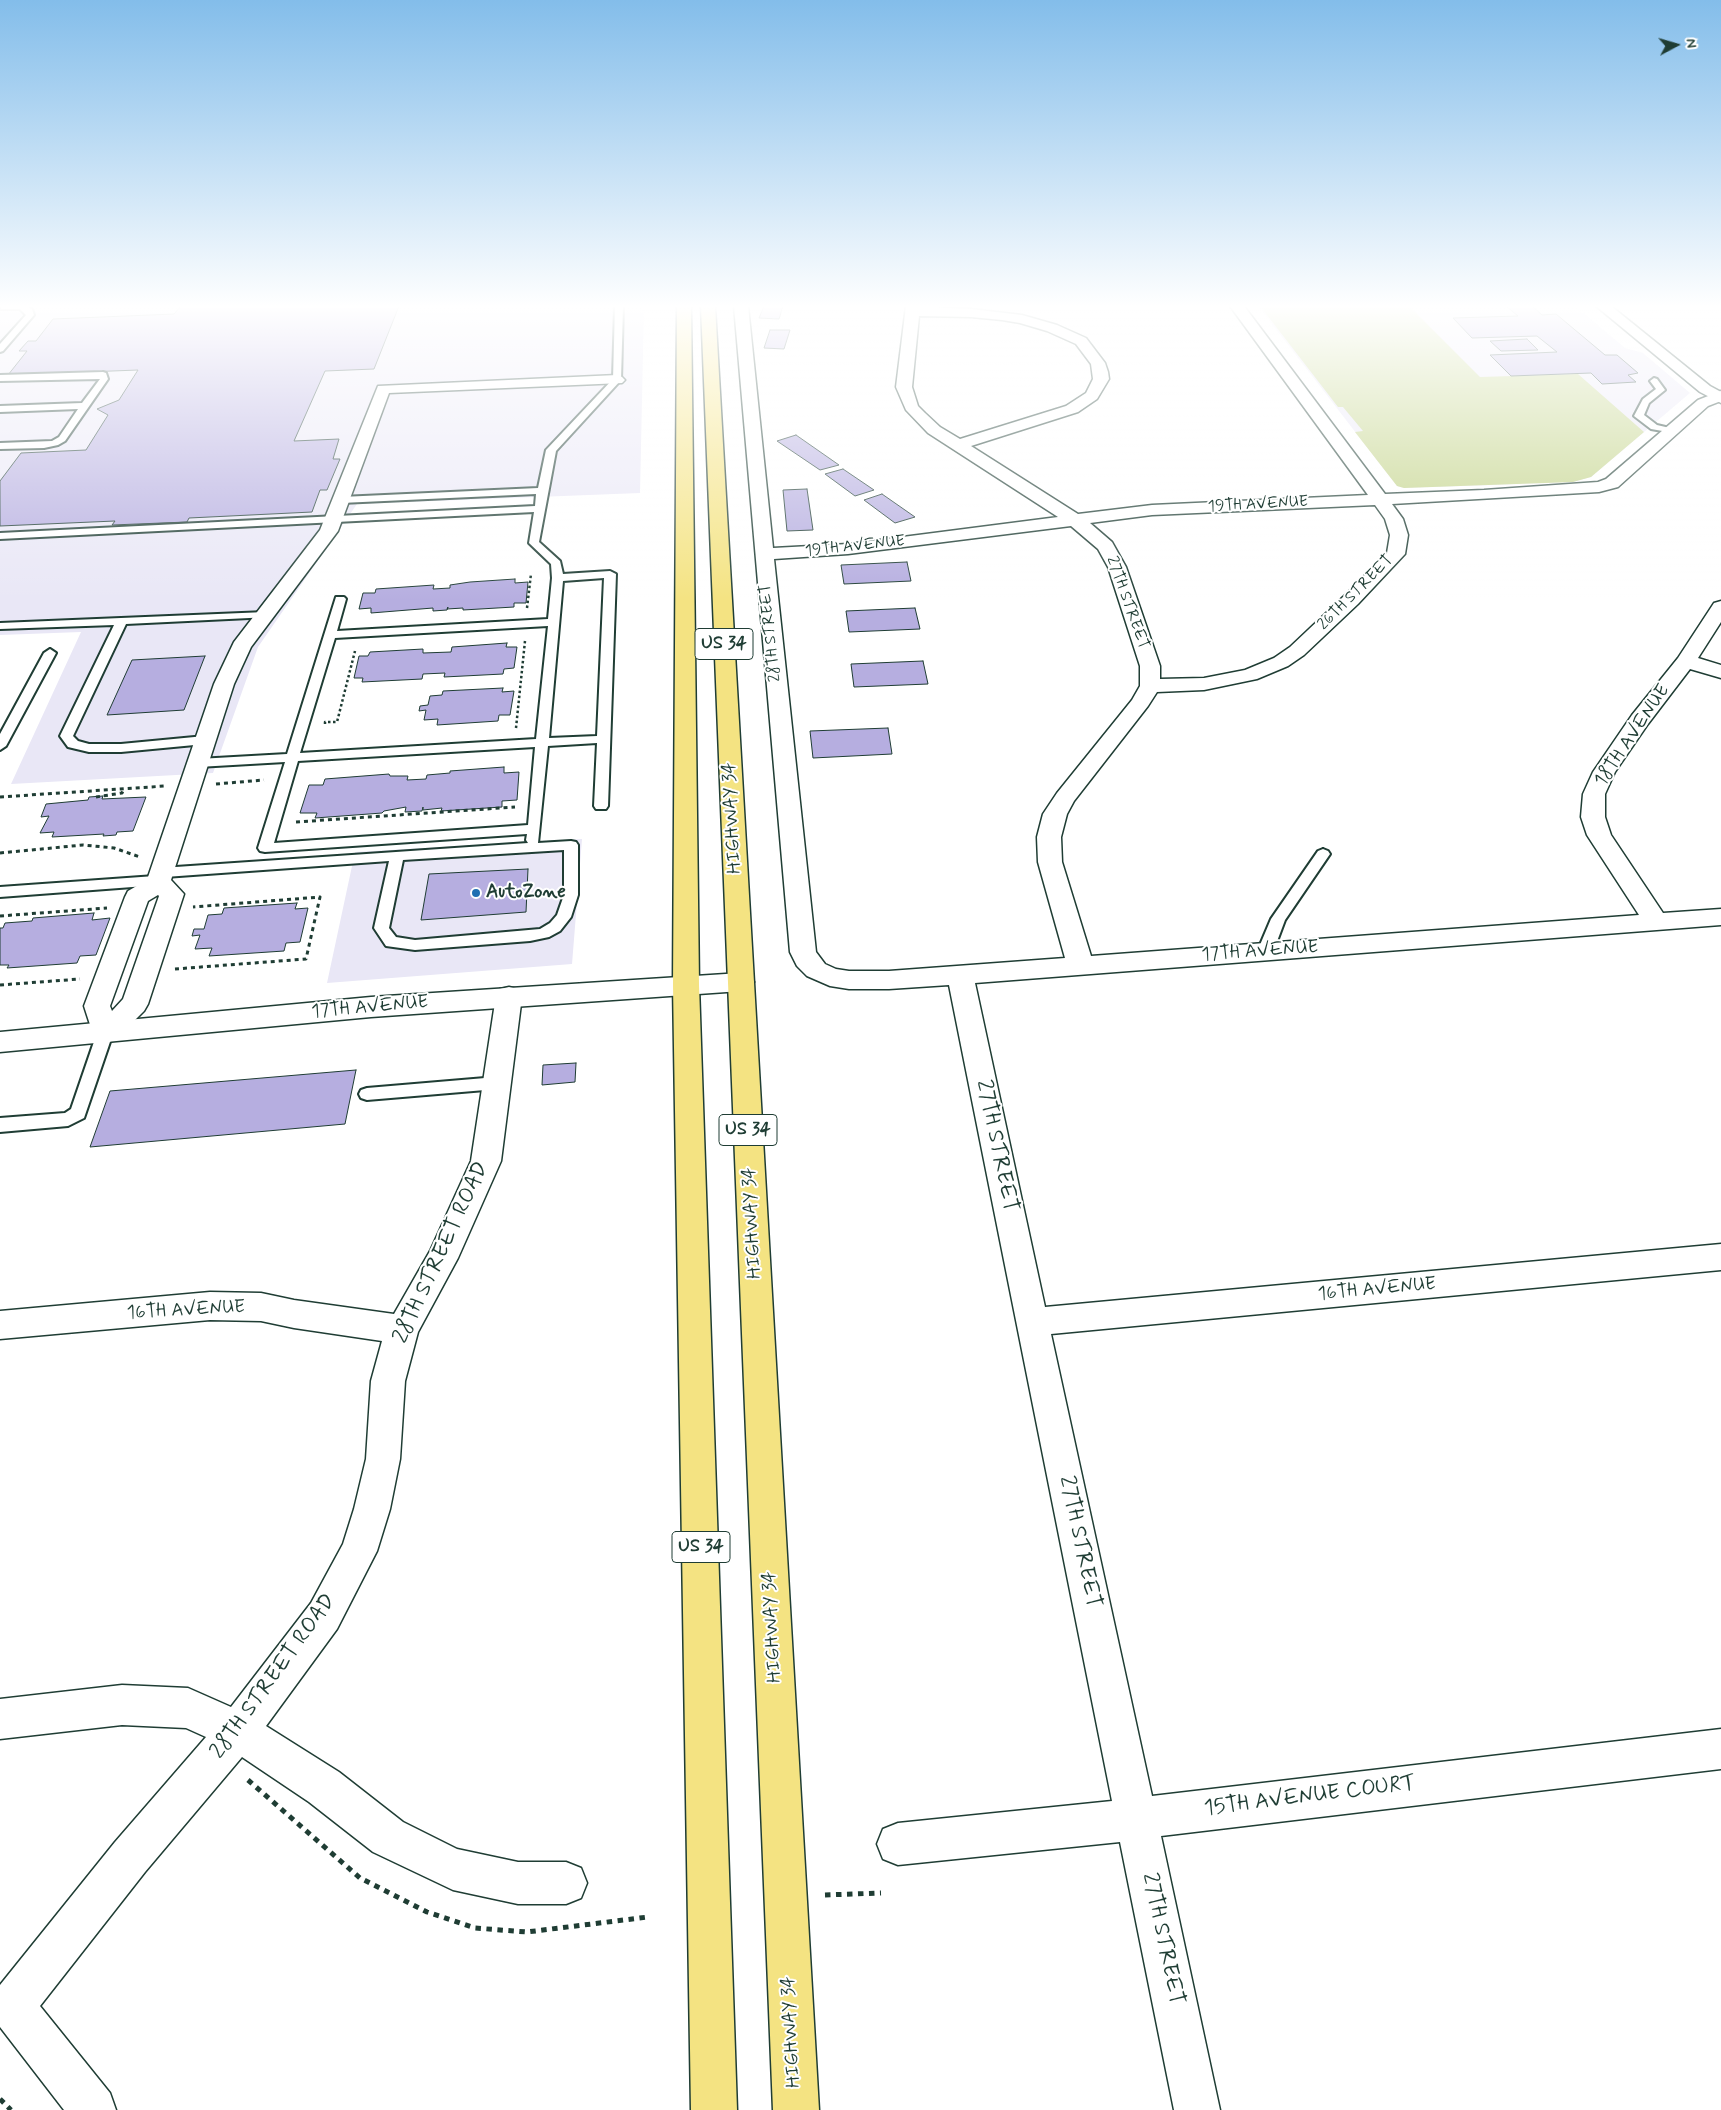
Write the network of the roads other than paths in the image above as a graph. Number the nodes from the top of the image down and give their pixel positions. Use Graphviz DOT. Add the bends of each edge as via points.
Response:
graph roads {
  1 [pos="377,404"];
  2 [pos="594,404"];
  3 [pos="685,404"];
  4 [pos="713,404"];
  5 [pos="750,404"];
  6 [pos="910,404"];
  7 [pos="1080,404"];
  8 [pos="1309,404"];
  9 [pos="1644,404"];
  10 [pos="1701,404"];
  11 [pos="85,406"];
  12 [pos="0,409"];
  13 [pos="1671,432"];
  14 [pos="959,445"];
  15 [pos="0,446"];
  16 [pos="542,491"];
  17 [pos="1378,499"];
  18 [pos="342,500"];
  19 [pos="541,509"];
  20 [pos="334,519"];
  21 [pos="1074,520"];
  22 [pos="0,536"];
  23 [pos="764,554"];
  24 [pos="558,578"];
  25 [pos="340,599"];
  26 [pos="1721,607"];
  27 [pos="266,615"];
  28 [pos="122,621"];
  29 [pos="553,622"];
  30 [pos="1,628"];
  31 [pos="330,635"];
  32 [pos="50,653"];
  33 [pos="1686,661"];
  34 [pos="1721,672"];
  35 [pos="1150,686"];
  36 [pos="5,728"];
  37 [pos="604,739"];
  38 [pos="205,740"];
  39 [pos="544,742"];
  40 [pos="0,746"];
  41 [pos="293,757"];
  42 [pos="198,763"];
  43 [pos="601,806"];
  44 [pos="534,829"];
  45 [pos="533,848"];
  46 [pos="1323,854"];
  47 [pos="397,856"];
  48 [pos="159,879"];
  49 [pos="0,892"];
  50 [pos="1721,917"];
  51 [pos="1656,922"];
  52 [pos="1265,952"];
  53 [pos="806,960"];
  54 [pos="1081,966"];
  55 [pos="960,975"];
  56 [pos="741,982"];
  57 [pos="686,985"];
  58 [pos="509,996"];
  59 [pos="104,1033"];
  60 [pos="0,1042"];
  61 [pos="497,1084"];
  62 [pos="367,1094"];
  63 [pos="0,1125"];
  64 [pos="1721,1257"];
  65 [pos="1033,1322"];
  66 [pos="0,1325"];
  67 [pos="402,1330"];
  68 [pos="0,1719"];
  69 [pos="238,1731"];
  70 [pos="1721,1750"];
  71 [pos="1136,1817"];
  72 [pos="898,1844"];
  73 [pos="566,1883"];
  74 [pos="6,2011"];
  75 [pos="93,2110"];
  76 [pos="714,2110"];
  77 [pos="796,2110"];
  78 [pos="1197,2110"];
  1 -- 18 [label="street"];
  2 -- 16 [label="lane" via="550,450"];
  3 -- 57 [label="highway, US 34"];
  4 -- 56 [label="highway, HIGHWAY 34 / US 34"];
  5 -- 23 [label="street, 28TH STREET"];
  6 -- 14 [label="street, 27TH STREET" via="934,430"];
  7 -- 14 [label="street"];
  8 -- 17 [label="street, 26TH STREET"];
  9 -- 13 [label="lane" via="1639,416 1654,427"];
  10 -- 13 [label="street, 19TH AVENUE"];
  11 -- 12 [label="lane"];
  11 -- 15 [label="lane" via="62,439 55,443"];
  13 -- 17 [label="street, 19TH AVENUE" via="1612,483 1599,487"];
  14 -- 21 [label="street, 27TH STREET"];
  16 -- 18 [label="lane"];
  16 -- 19 [label="lane"];
  17 -- 21 [label="street, 19TH AVENUE" via="1170,509"];
  17 -- 35 [label="street, 26TH STREET" via="1399,528 1396,554 1297,651 1281,662 1250,675 1204,684"];
  18 -- 20 [label="street"];
  19 -- 20 [label="lane"];
  19 -- 24 [label="lane" via="534,543 556,562"];
  20 -- 22 [label="lane"];
  20 -- 27 [label="street" via="329,531"];
  21 -- 23 [label="street, 19TH AVENUE" via="848,549"];
  21 -- 35 [label="street, 27TH STREET" via="1102,542 1117,567 1150,666"];
  23 -- 53 [label="street, 28TH STREET"];
  24 -- 29 [label="lane"];
  24 -- 37 [label="lane" via="610,574"];
  25 -- 31 [label="lane"];
  26 -- 33 [label="street, 18TH AVENUE"];
  27 -- 28 [label="lane"];
  27 -- 38 [label="street" via="241,646"];
  28 -- 30 [label="lane"];
  28 -- 38 [label="lane" via="66,736 73,744 89,748"];
  29 -- 31 [label="lane"];
  29 -- 39 [label="lane"];
  31 -- 41 [label="lane"];
  32 -- 36 [label="lane"];
  33 -- 34 [label="street"];
  33 -- 51 [label="street, 18TH AVENUE" via="1604,772 1594,794 1593,817 1599,835"];
  35 -- 54 [label="street" via="1141,702 1065,798 1055,814 1049,837 1050,862"];
  36 -- 40 [label="lane"];
  37 -- 39 [label="lane"];
  37 -- 43 [label="lane"];
  38 -- 42 [label="street"];
  39 -- 41 [label="lane"];
  39 -- 44 [label="lane"];
  41 -- 42 [label="lane"];
  41 -- 44 [label="lane" via="265,848"];
  42 -- 48 [label="street"];
  44 -- 45 [label="lane"];
  45 -- 47 [label="lane"];
  45 -- 47 [label="lane" via="571,845 571,895 564,917 555,927 530,936 415,945 391,942 381,928"];
  46 -- 52 [label="lane" via="1278,918"];
  47 -- 48 [label="lane"];
  48 -- 49 [label="lane"];
  48 -- 59 [label="street" via="137,897 96,1008"];
  48 -- 59 [label="street" via="172,894 135,1004"];
  50 -- 51 [label="street, 17TH AVENUE"];
  51 -- 52 [label="street, 17TH AVENUE"];
  52 -- 54 [label="street, 17TH AVENUE"];
  53 -- 55 [label="street, 17TH AVENUE" via="830,977 849,980"];
  54 -- 55 [label="street, 17TH AVENUE"];
  55 -- 65 [label="street, 27TH STREET"];
  56 -- 57 [label="street, 17TH AVENUE"];
  56 -- 77 [label="highway, HIGHWAY 34 / US 34"];
  57 -- 58 [label="street, 17TH AVENUE"];
  57 -- 76 [label="highway, US 34"];
  58 -- 59 [label="street, 17TH AVENUE"];
  58 -- 61 [label="street, 28TH STREET ROAD"];
  59 -- 60 [label="street, 17TH AVENUE"];
  59 -- 63 [label="lane" via="78,1113 68,1120"];
  61 -- 62 [label="lane"];
  61 -- 67 [label="street, 28TH STREET ROAD" via="486,1161 442,1258"];
  64 -- 65 [label="street, 16TH AVENUE"];
  65 -- 71 [label="street, 27TH STREET"];
  66 -- 67 [label="street, 16TH AVENUE" via="210,1306 261,1308"];
  67 -- 69 [label="street, 28TH STREET ROAD" via="388,1381 383,1459 359,1551 324,1616"];
  68 -- 69 [label="street" via="122,1705 188,1708"];
  69 -- 73 [label="street" via="324,1787 388,1837 453,1869 518,1883"];
  69 -- 74 [label="street, 28TH STREET ROAD" via="130,1857"];
  70 -- 71 [label="street, 15TH AVENUE COURT"];
  71 -- 72 [label="street, 15TH AVENUE COURT" via="1080,1826"];
  71 -- 78 [label="street, 27TH STREET"];
  74 -- 75 [label="street, 28TH STREET ROAD"];
}
